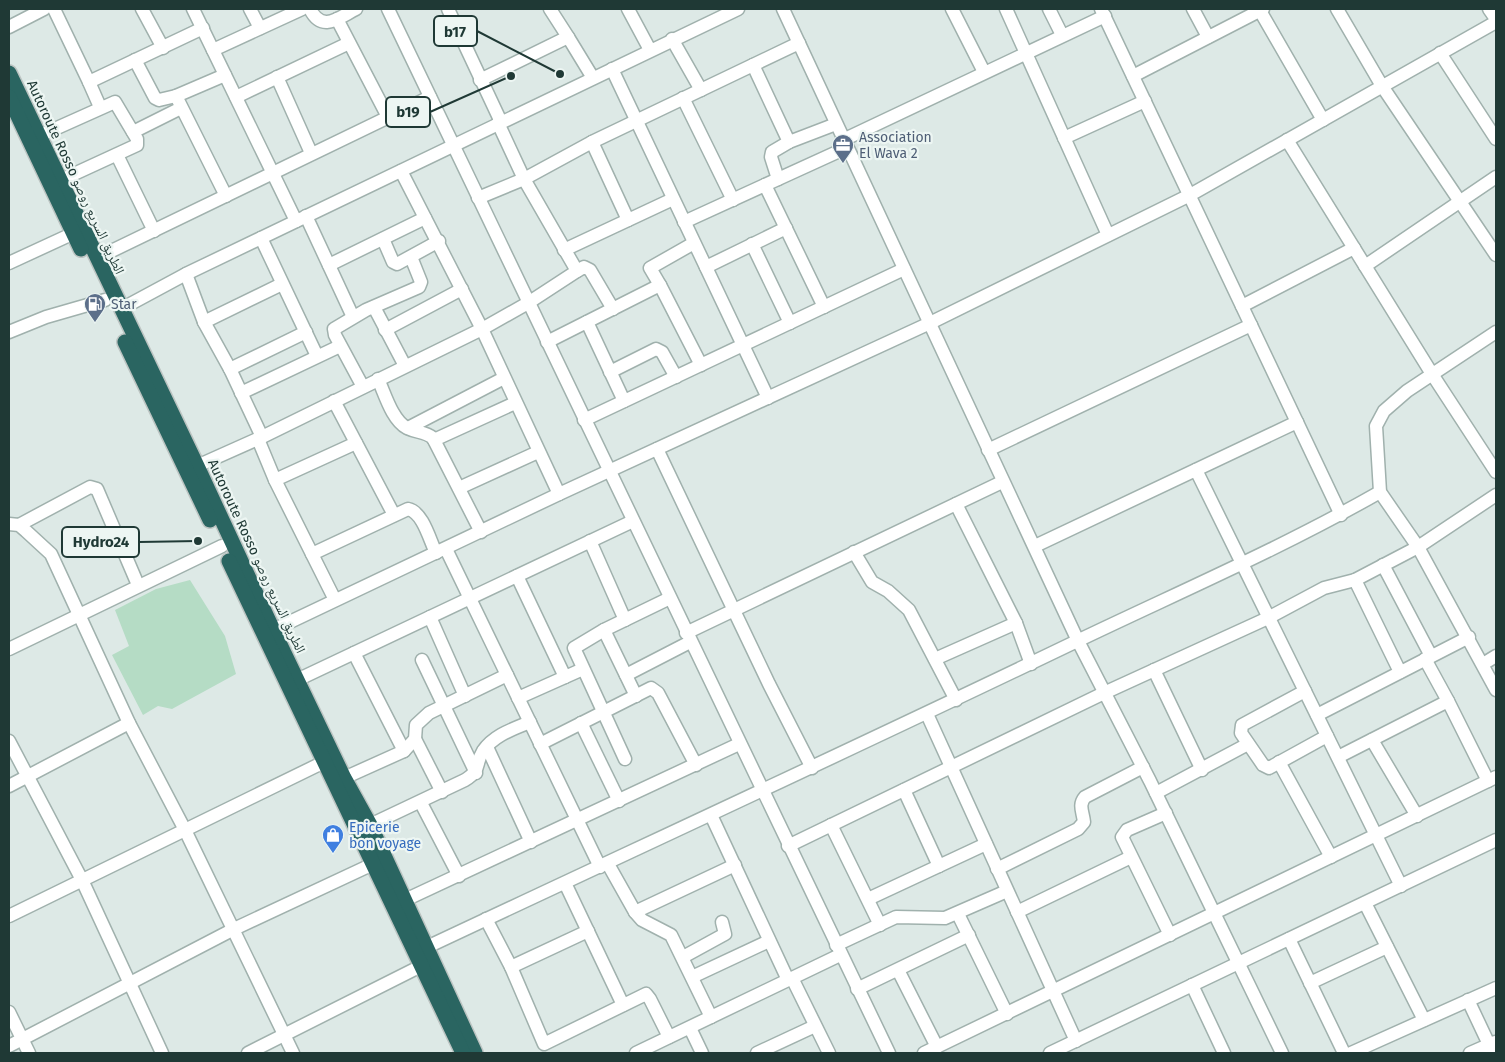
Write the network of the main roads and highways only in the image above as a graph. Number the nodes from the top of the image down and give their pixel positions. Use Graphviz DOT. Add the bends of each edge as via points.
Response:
graph roads {
  1 [pos="9,73"];
  2 [pos="9,97"];
  3 [pos="370,841"];
  4 [pos="463,1053"];
  5 [pos="475,1053"];
  1 -- 3 [label="highway, Autoroute Rosso الطريق السريع روصو" via="344,778 370,825"];
  2 -- 3 [label="highway, Autoroute Rosso الطريق السريع روصو" via="324,762"];
  3 -- 4 [label="highway, Autoroute Rosso الطريق السريع روصو" via="373,864"];
  3 -- 5 [label="highway, Autoroute Rosso الطريق السريع روصو" via="405,900"];
}
